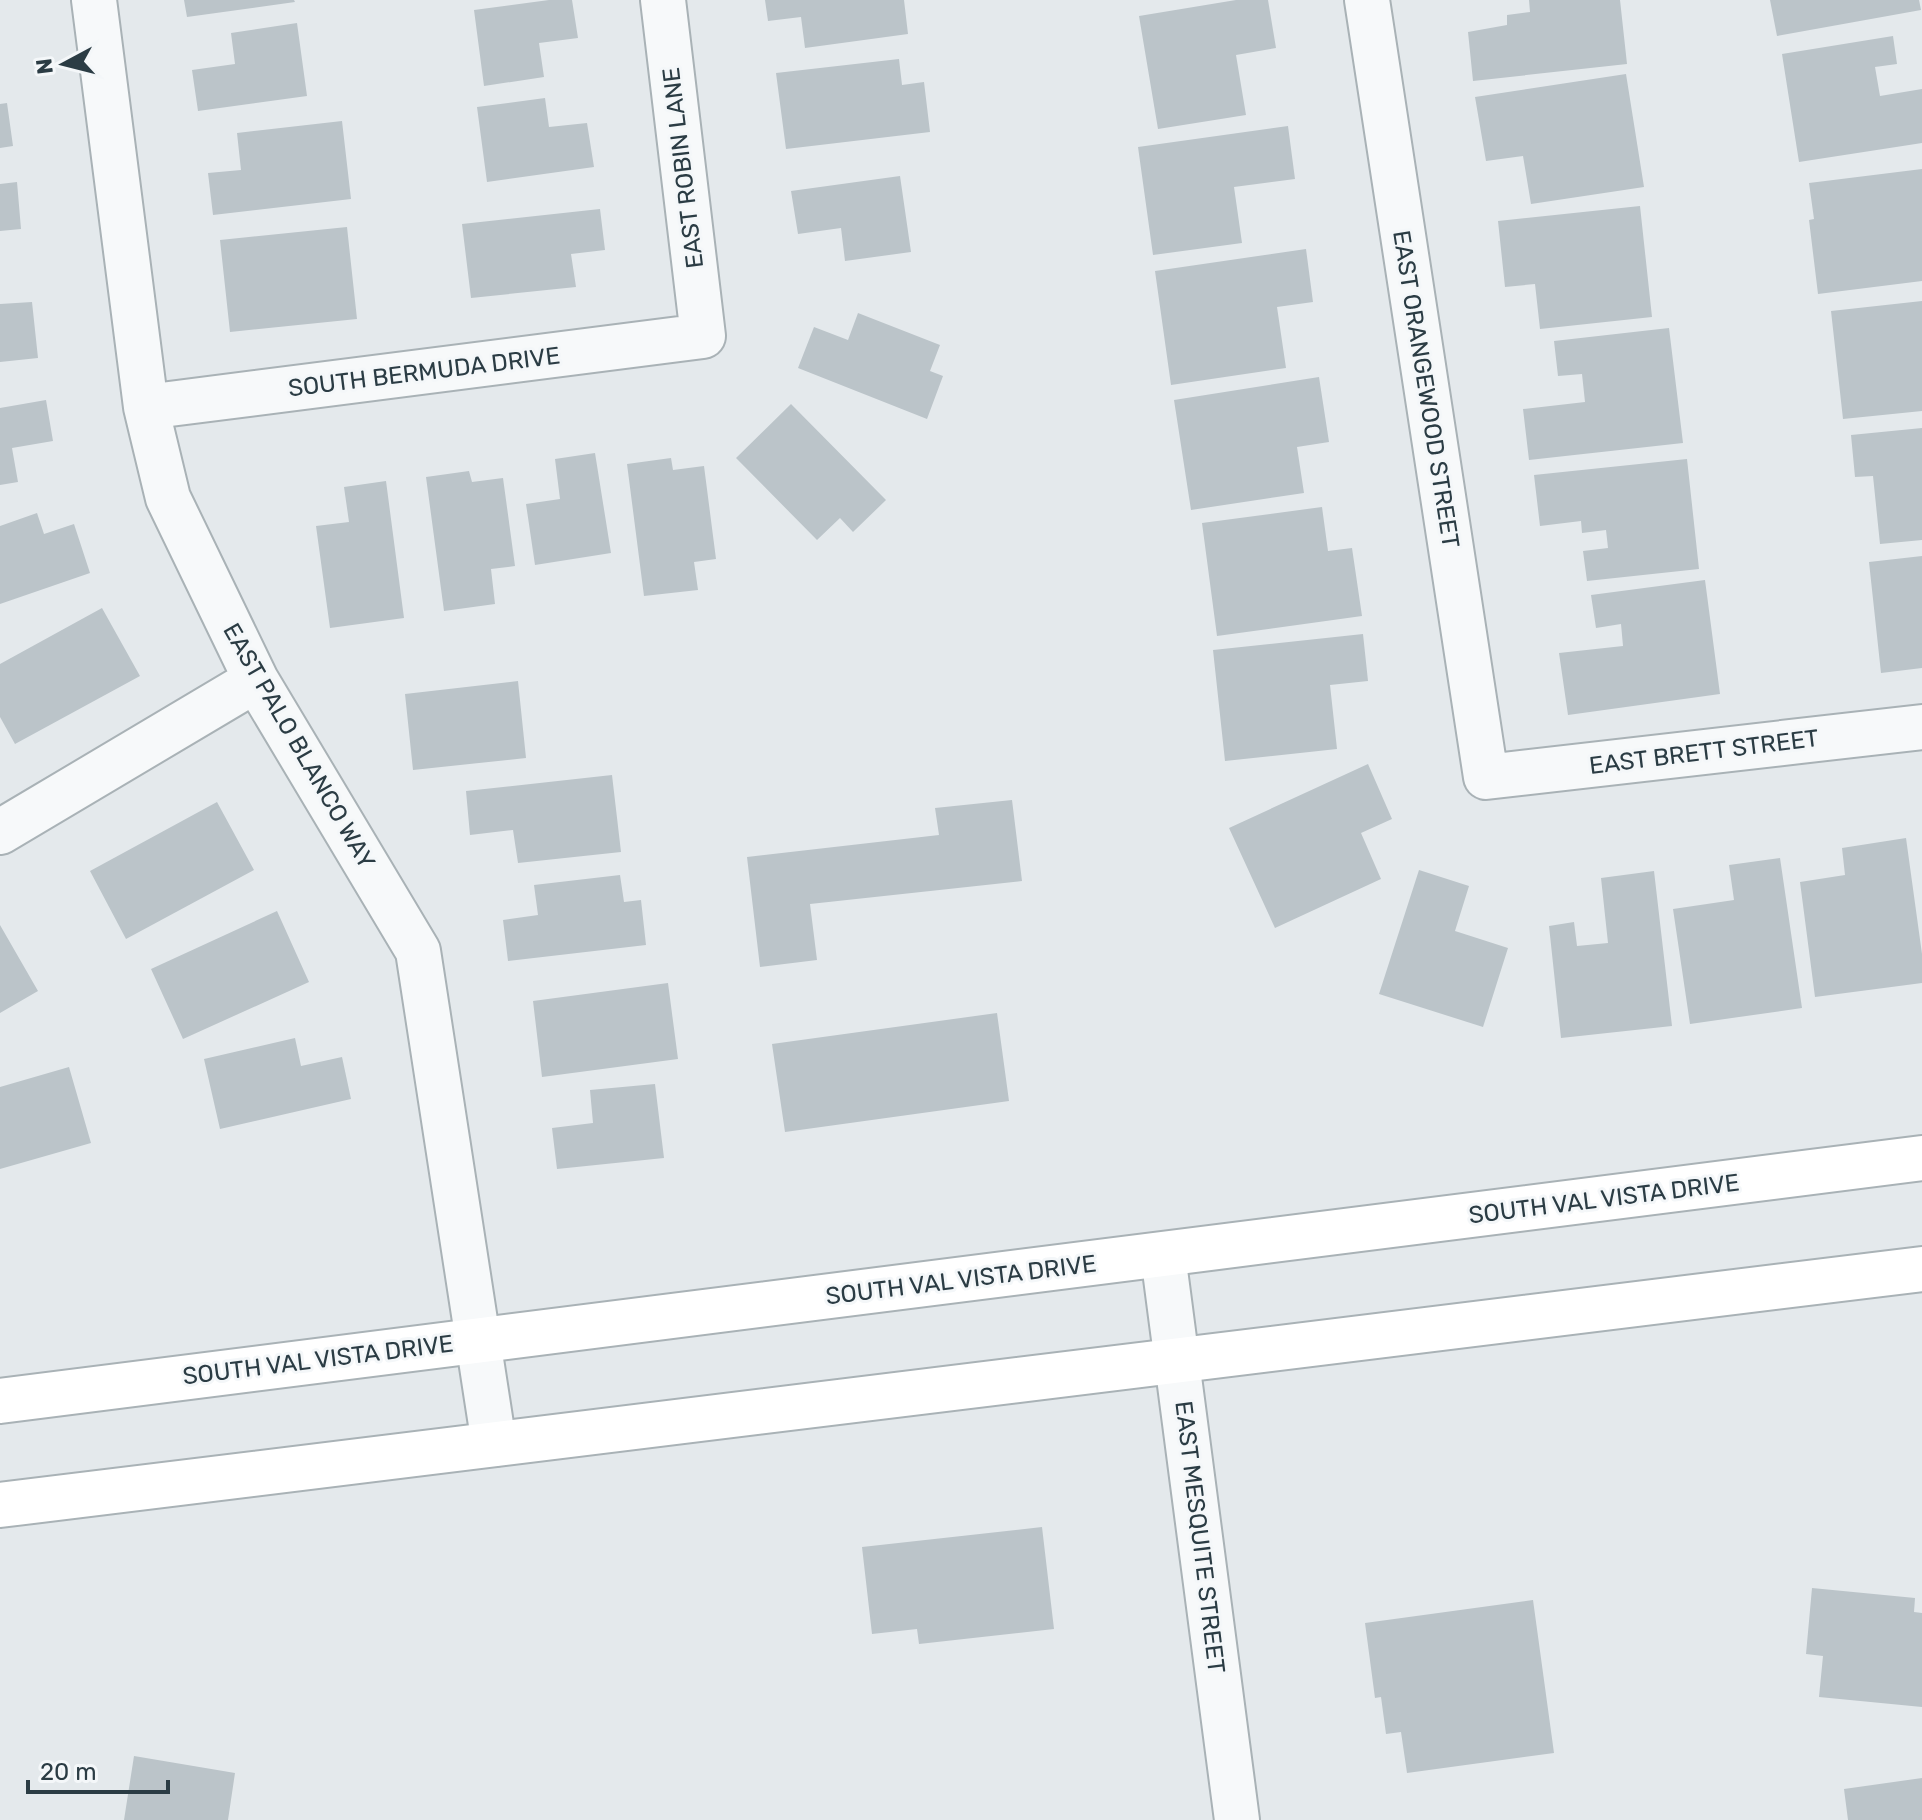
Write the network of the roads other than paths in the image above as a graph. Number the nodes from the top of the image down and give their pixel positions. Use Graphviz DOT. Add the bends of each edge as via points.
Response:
graph roads {
  1 [pos="94,0"];
  2 [pos="663,0"];
  3 [pos="1367,0"];
  4 [pos="703,336"];
  5 [pos="146,407"];
  6 [pos="256,680"];
  7 [pos="1922,727"];
  8 [pos="1486,777"];
  9 [pos="0,832"];
  10 [pos="1922,1158"];
  11 [pos="1163,1255"];
  12 [pos="1922,1269"];
  13 [pos="480,1339"];
  14 [pos="1177,1361"];
  15 [pos="0,1401"];
  16 [pos="494,1444"];
  17 [pos="0,1505"];
  18 [pos="1237,1820"];
  1 -- 5 [label="street, EAST PALO BLANCO WAY"];
  2 -- 4 [label="street, EAST ROBIN LANE"];
  3 -- 8 [label="street, EAST ORANGEWOOD STREET"];
  4 -- 5 [label="street, SOUTH BERMUDA DRIVE"];
  5 -- 6 [label="street, EAST PALO BLANCO WAY" via="168,498"];
  6 -- 9 [label="street"];
  6 -- 13 [label="street, EAST PALO BLANCO WAY" via="418,951"];
  7 -- 8 [label="street, EAST BRETT STREET"];
  10 -- 11 [label="main road, SOUTH VAL VISTA DRIVE"];
  11 -- 13 [label="main road, SOUTH VAL VISTA DRIVE"];
  11 -- 14 [label="street, EAST MESQUITE STREET"];
  12 -- 14 [label="main road"];
  13 -- 15 [label="main road, SOUTH VAL VISTA DRIVE"];
  13 -- 16 [label="street, EAST PALO BLANCO WAY"];
  14 -- 16 [label="main road"];
  14 -- 18 [label="street, EAST MESQUITE STREET"];
  16 -- 17 [label="main road"];
}
